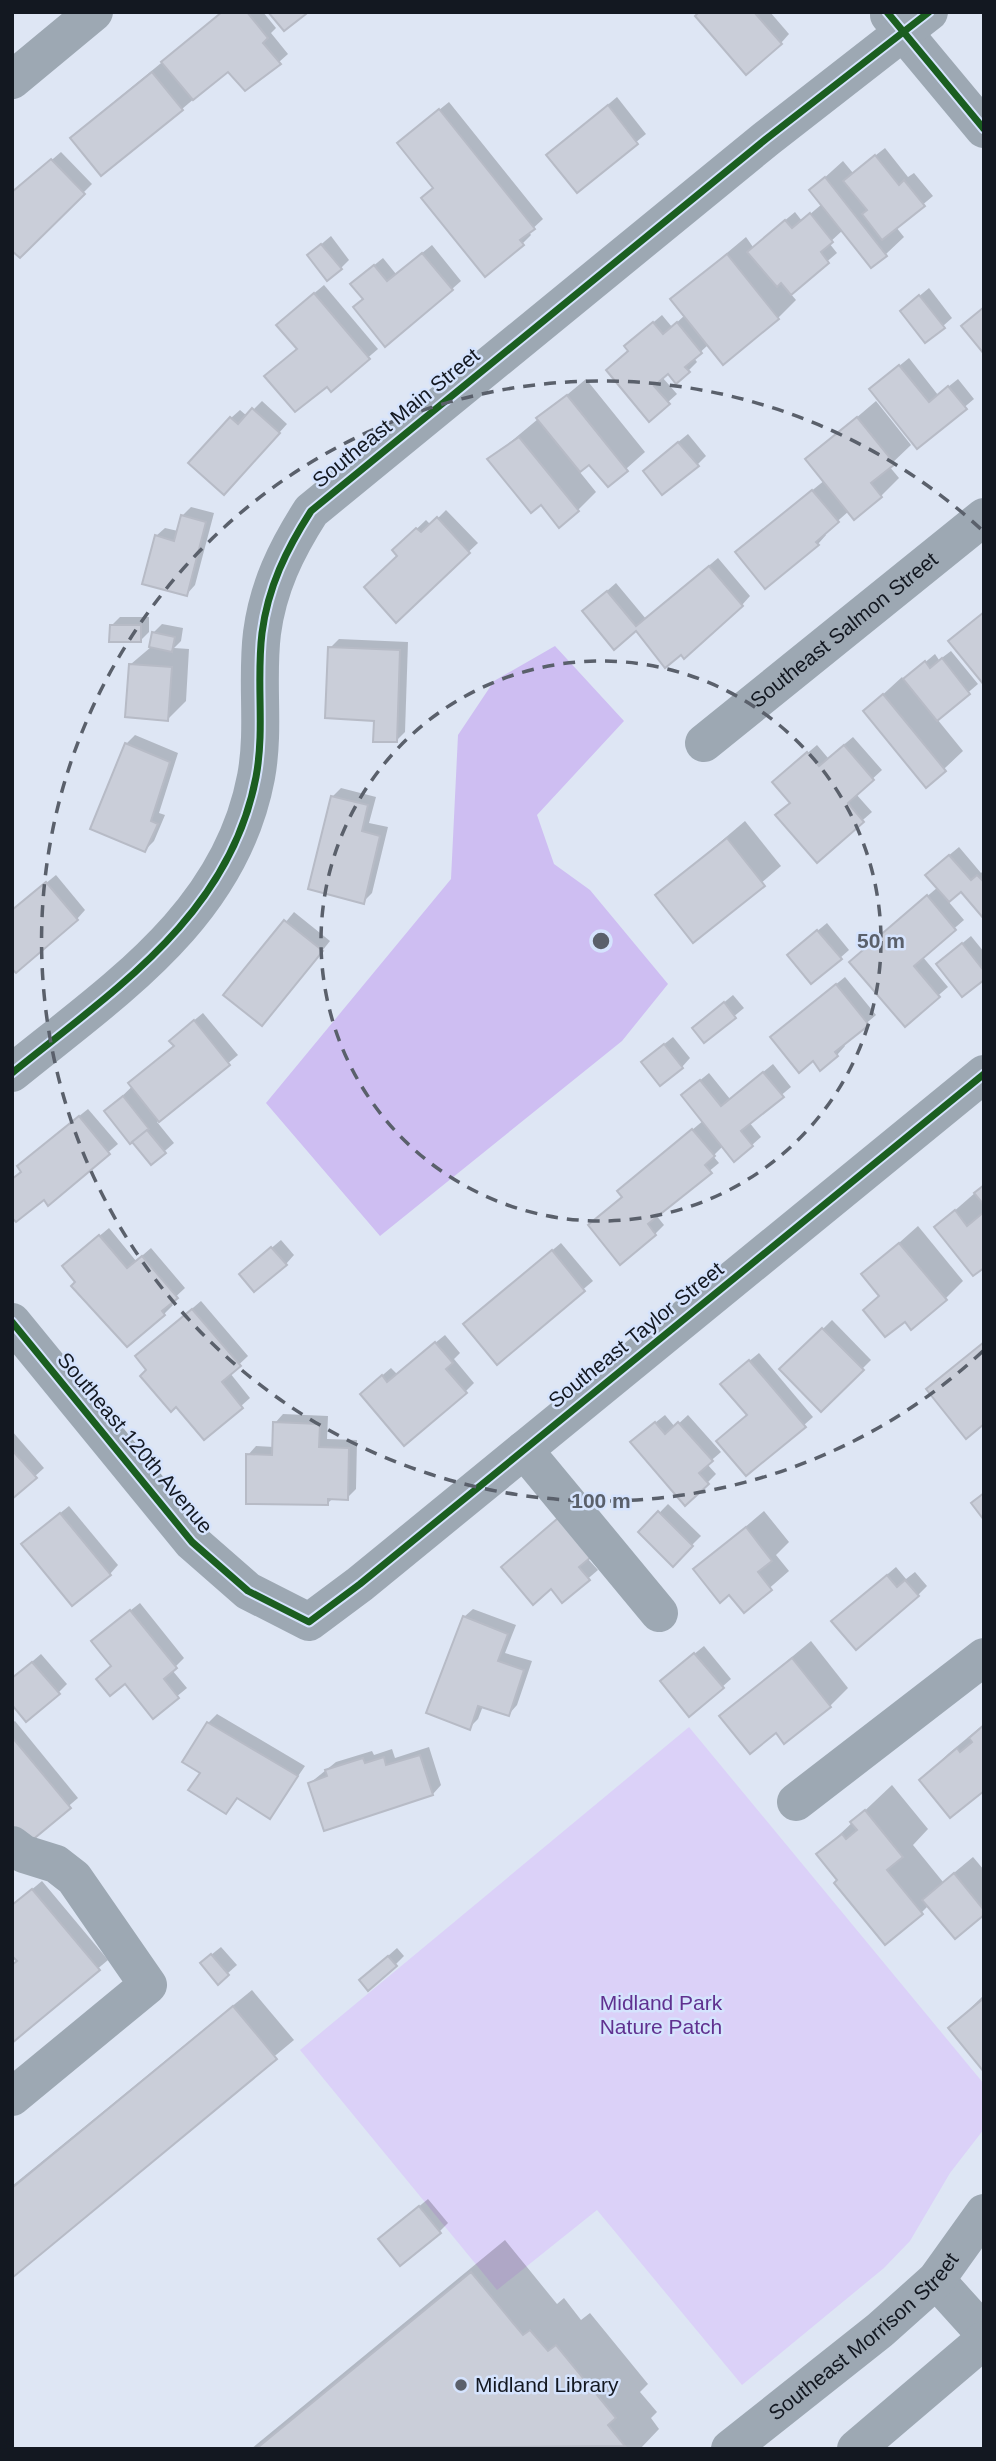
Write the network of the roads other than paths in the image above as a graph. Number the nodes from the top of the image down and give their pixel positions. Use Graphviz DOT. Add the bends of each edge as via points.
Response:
graph roads {
  1 [pos="94,12"];
  2 [pos="907,19"];
  3 [pos="12,80"];
  4 [pos="984,129"];
  5 [pos="984,517"];
  6 [pos="705,743"];
  7 [pos="12,1073"];
  8 [pos="984,1074"];
  9 [pos="12,1322"];
  10 [pos="524,1450"];
  11 [pos="659,1614"];
  12 [pos="309,1622"];
  13 [pos="984,1657"];
  14 [pos="796,1802"];
  15 [pos="12,1845"];
  16 [pos="12,2097"];
  17 [pos="984,2213"];
  18 [pos="936,2280"];
  19 [pos="984,2333"];
  20 [pos="984,2340"];
  21 [pos="730,2449"];
  22 [pos="856,2449"];
  1 -- 3 [label="street"];
  2 -- 4 [label="street"];
  2 -- 7 [label="street, Southeast Main Street" via="311,511 287,549 270,591 262,635 262,726 256,777 238,842 194,913 134,974"];
  5 -- 6 [label="street, Southeast Salmon Street"];
  8 -- 10 [label="street, Southeast Taylor Street"];
  9 -- 12 [label="street, Southeast 120th Avenue" via="192,1542 248,1591"];
  10 -- 11 [label="street"];
  10 -- 12 [label="street, Southeast Taylor Street"];
  13 -- 14 [label="street"];
  15 -- 16 [label="street" via="24,1854 56,1864 74,1878 148,1985"];
  17 -- 18 [label="street, Southeast Morrison Street"];
  18 -- 19 [label="street"];
  18 -- 21 [label="street, Southeast Morrison Street"];
  20 -- 22 [label="street"];
}
